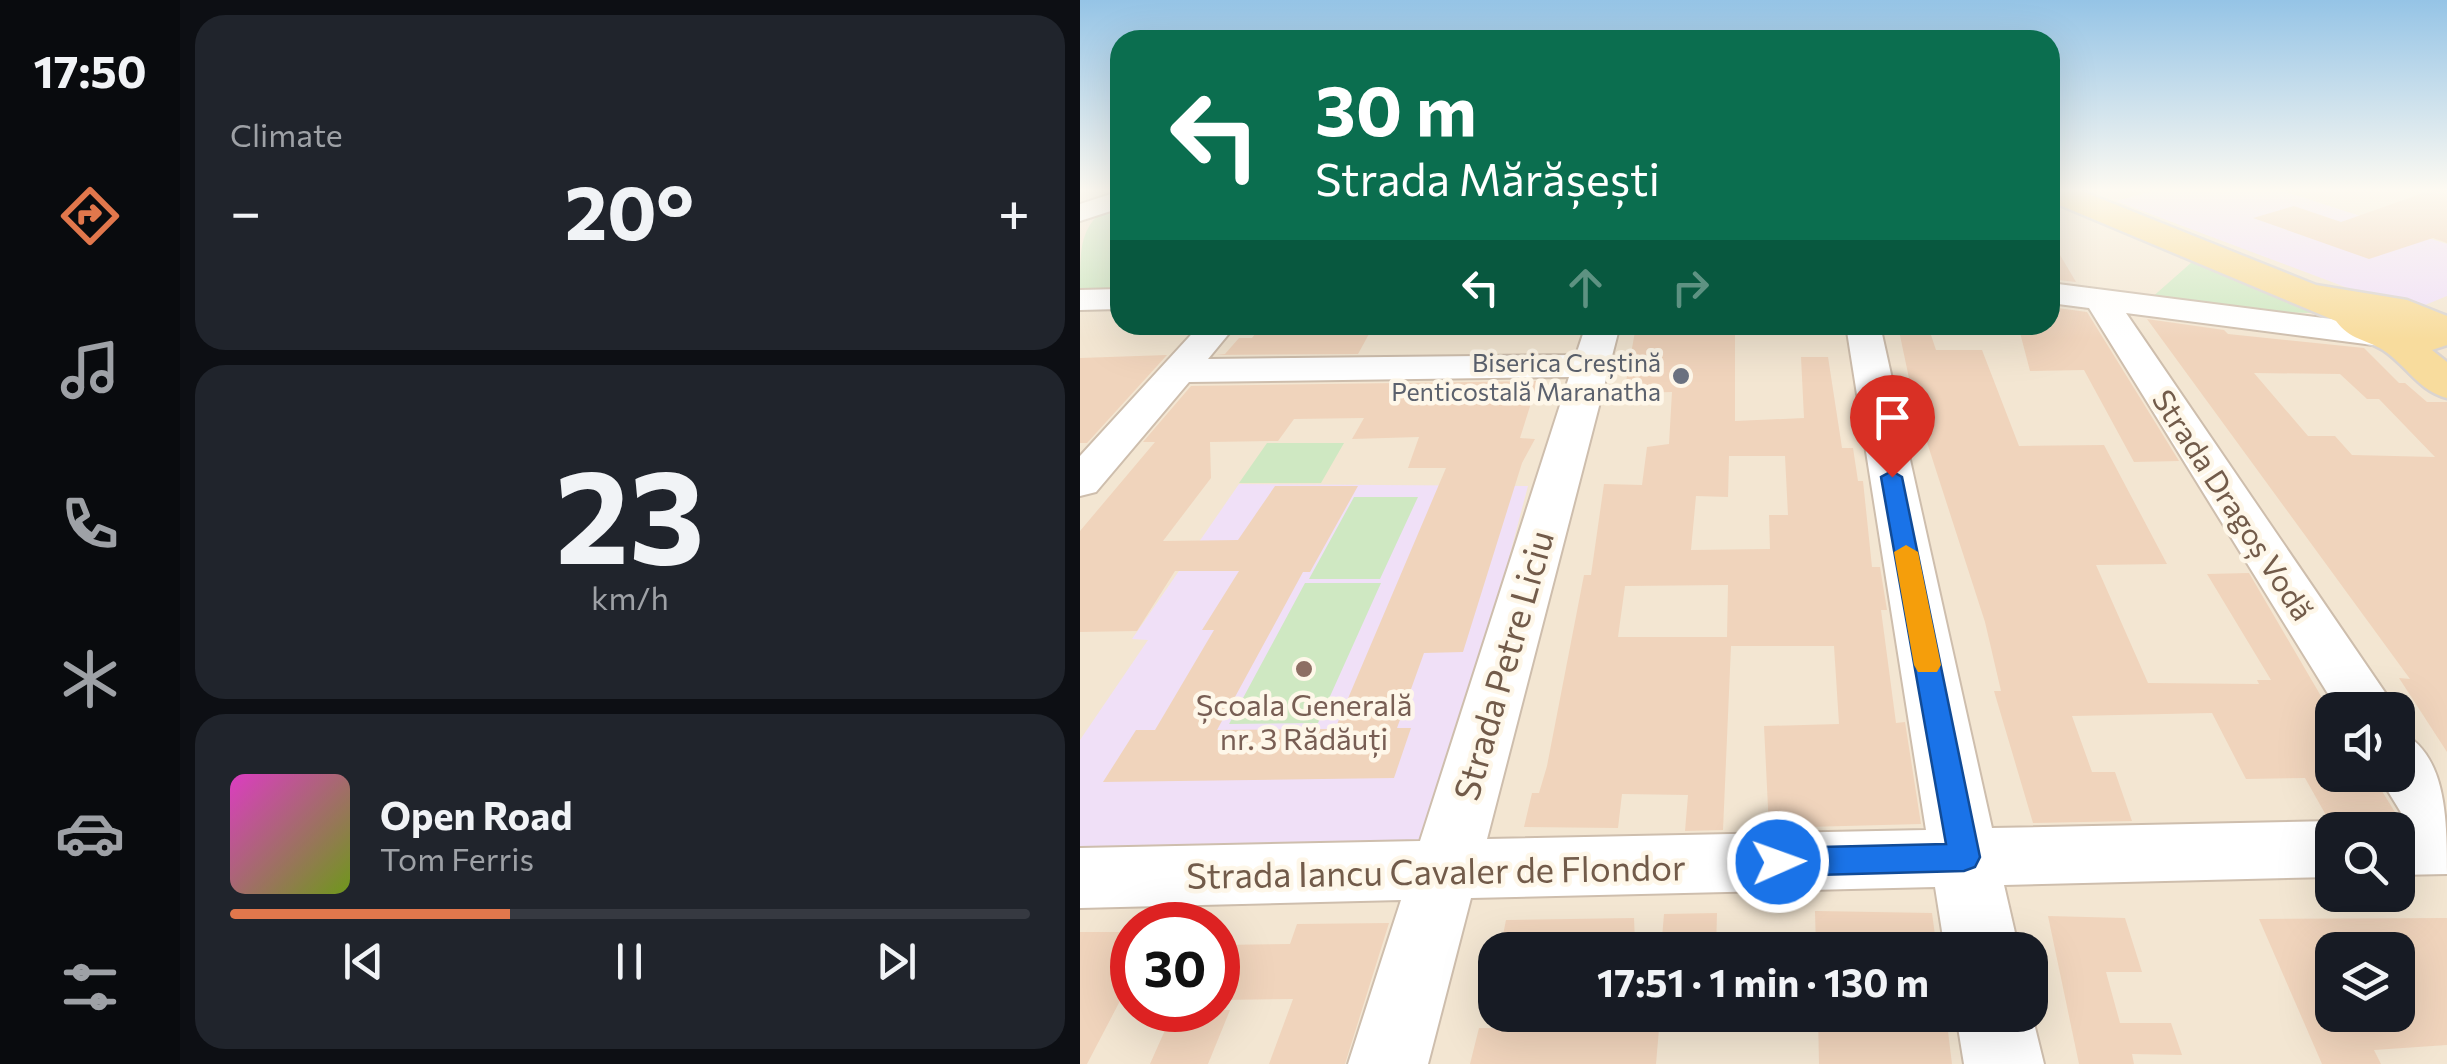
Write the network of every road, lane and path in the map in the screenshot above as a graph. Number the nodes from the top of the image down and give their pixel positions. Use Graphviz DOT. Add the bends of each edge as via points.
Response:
graph roads {
  1 [pos="2169,240"];
  2 [pos="2060,293"];
  3 [pos="2100,298"];
  4 [pos="1110,299"];
  5 [pos="1080,300"];
  6 [pos="2405,326"];
  7 [pos="1210,335"];
  8 [pos="1865,335"];
  9 [pos="1597,346"];
  10 [pos="1178,371"];
  11 [pos="2445,383"];
  12 [pos="1080,483"];
  13 [pos="2356,692"];
  14 [pos="2415,782"];
  15 [pos="2447,832"];
  16 [pos="2447,846"];
  17 [pos="2415,847"];
  18 [pos="2315,849"];
  19 [pos="1964,857"];
  20 [pos="1442,870"];
  21 [pos="1080,878"];
  22 [pos="1979,932"];
  23 [pos="1998,1032"];
  24 [pos="1388,1064"];
  25 [pos="2004,1064"];
  1 -- 6 [label="main road" via="2270,282"];
  2 -- 3 [label="street"];
  3 -- 6 [label="street" via="2260,320"];
  3 -- 13 [label="street, Strada Dragoș Vodă"];
  4 -- 5 [label="street"];
  6 -- 11 [label="main road"];
  7 -- 10 [label="street"];
  8 -- 19 [label="street"];
  9 -- 10 [label="street"];
  9 -- 20 [label="street, Strada Petre Liciu"];
  10 -- 12 [label="street"];
  14 -- 15 [label="street"];
  16 -- 17 [label="street"];
  18 -- 19 [label="street, Strada Iancu Cavaler de Flondor"];
  19 -- 20 [label="street, Strada Iancu Cavaler de Flondor"];
  19 -- 22 [label="street"];
  20 -- 21 [label="street, Strada Iancu Cavaler de Flondor"];
  20 -- 24 [label="street, Strada Petre Liciu"];
  23 -- 25 [label="street"];
}
